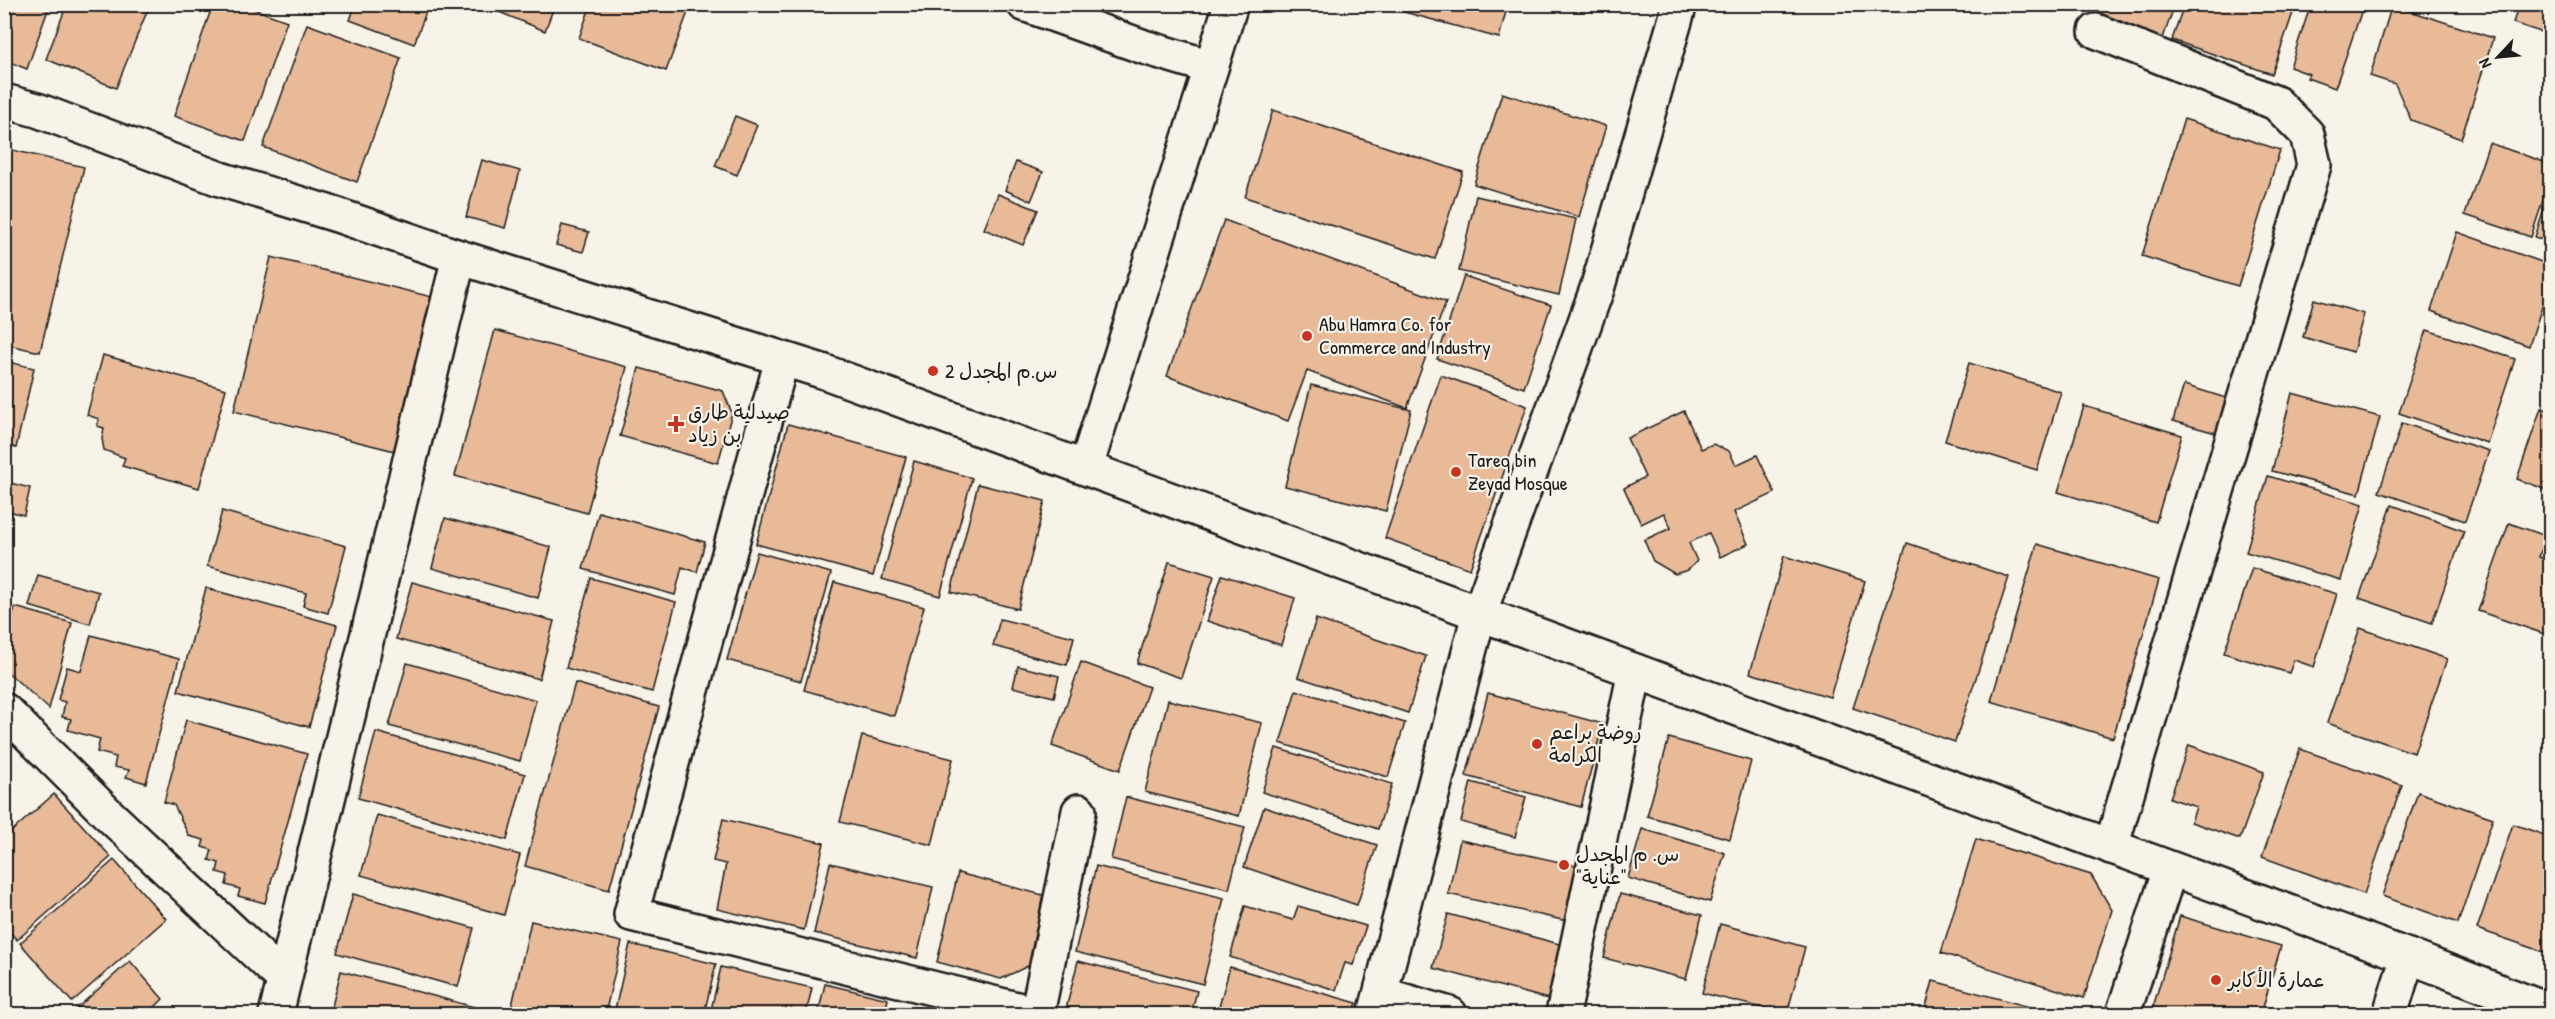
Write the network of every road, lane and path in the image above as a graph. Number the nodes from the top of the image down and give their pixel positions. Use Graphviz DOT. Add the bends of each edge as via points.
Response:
graph roads {
  1 [pos="1024,4"];
  2 [pos="1231,4"];
  3 [pos="1680,4"];
  4 [pos="2096,31"];
  5 [pos="1211,67"];
  6 [pos="4,101"];
  7 [pos="459,257"];
  8 [pos="782,359"];
  9 [pos="1086,467"];
  10 [pos="1479,614"];
  11 [pos="1635,671"];
  12 [pos="4,710"];
  13 [pos="1079,811"];
  14 [pos="2111,847"];
  15 [pos="2170,869"];
  16 [pos="2408,956"];
  17 [pos="284,979"];
  18 [pos="1378,1004"];
  19 [pos="2550,1011"];
  20 [pos="276,1014"];
  21 [pos="1037,1014"];
  22 [pos="1450,1014"];
  23 [pos="1563,1014"];
  24 [pos="2123,1014"];
  25 [pos="2390,1014"];
  1 -- 5 [label="street"];
  2 -- 5 [label="street"];
  3 -- 10 [label="street" via="1597,289"];
  4 -- 14 [label="street" via="2276,103 2307,134 2314,165"];
  5 -- 9 [label="street"];
  6 -- 7 [label="street" via="38,110 220,179"];
  7 -- 8 [label="street"];
  7 -- 17 [label="street"];
  8 -- 9 [label="street"];
  8 -- 21 [label="street" via="631,914"];
  9 -- 10 [label="street"];
  10 -- 11 [label="street"];
  10 -- 18 [label="street"];
  11 -- 14 [label="street"];
  11 -- 23 [label="street"];
  12 -- 17 [label="street"];
  13 -- 21 [label="street"];
  14 -- 15 [label="street"];
  15 -- 16 [label="street"];
  15 -- 24 [label="street"];
  16 -- 19 [label="street"];
  16 -- 25 [label="street"];
  17 -- 20 [label="street"];
  18 -- 22 [label="street"];
}
